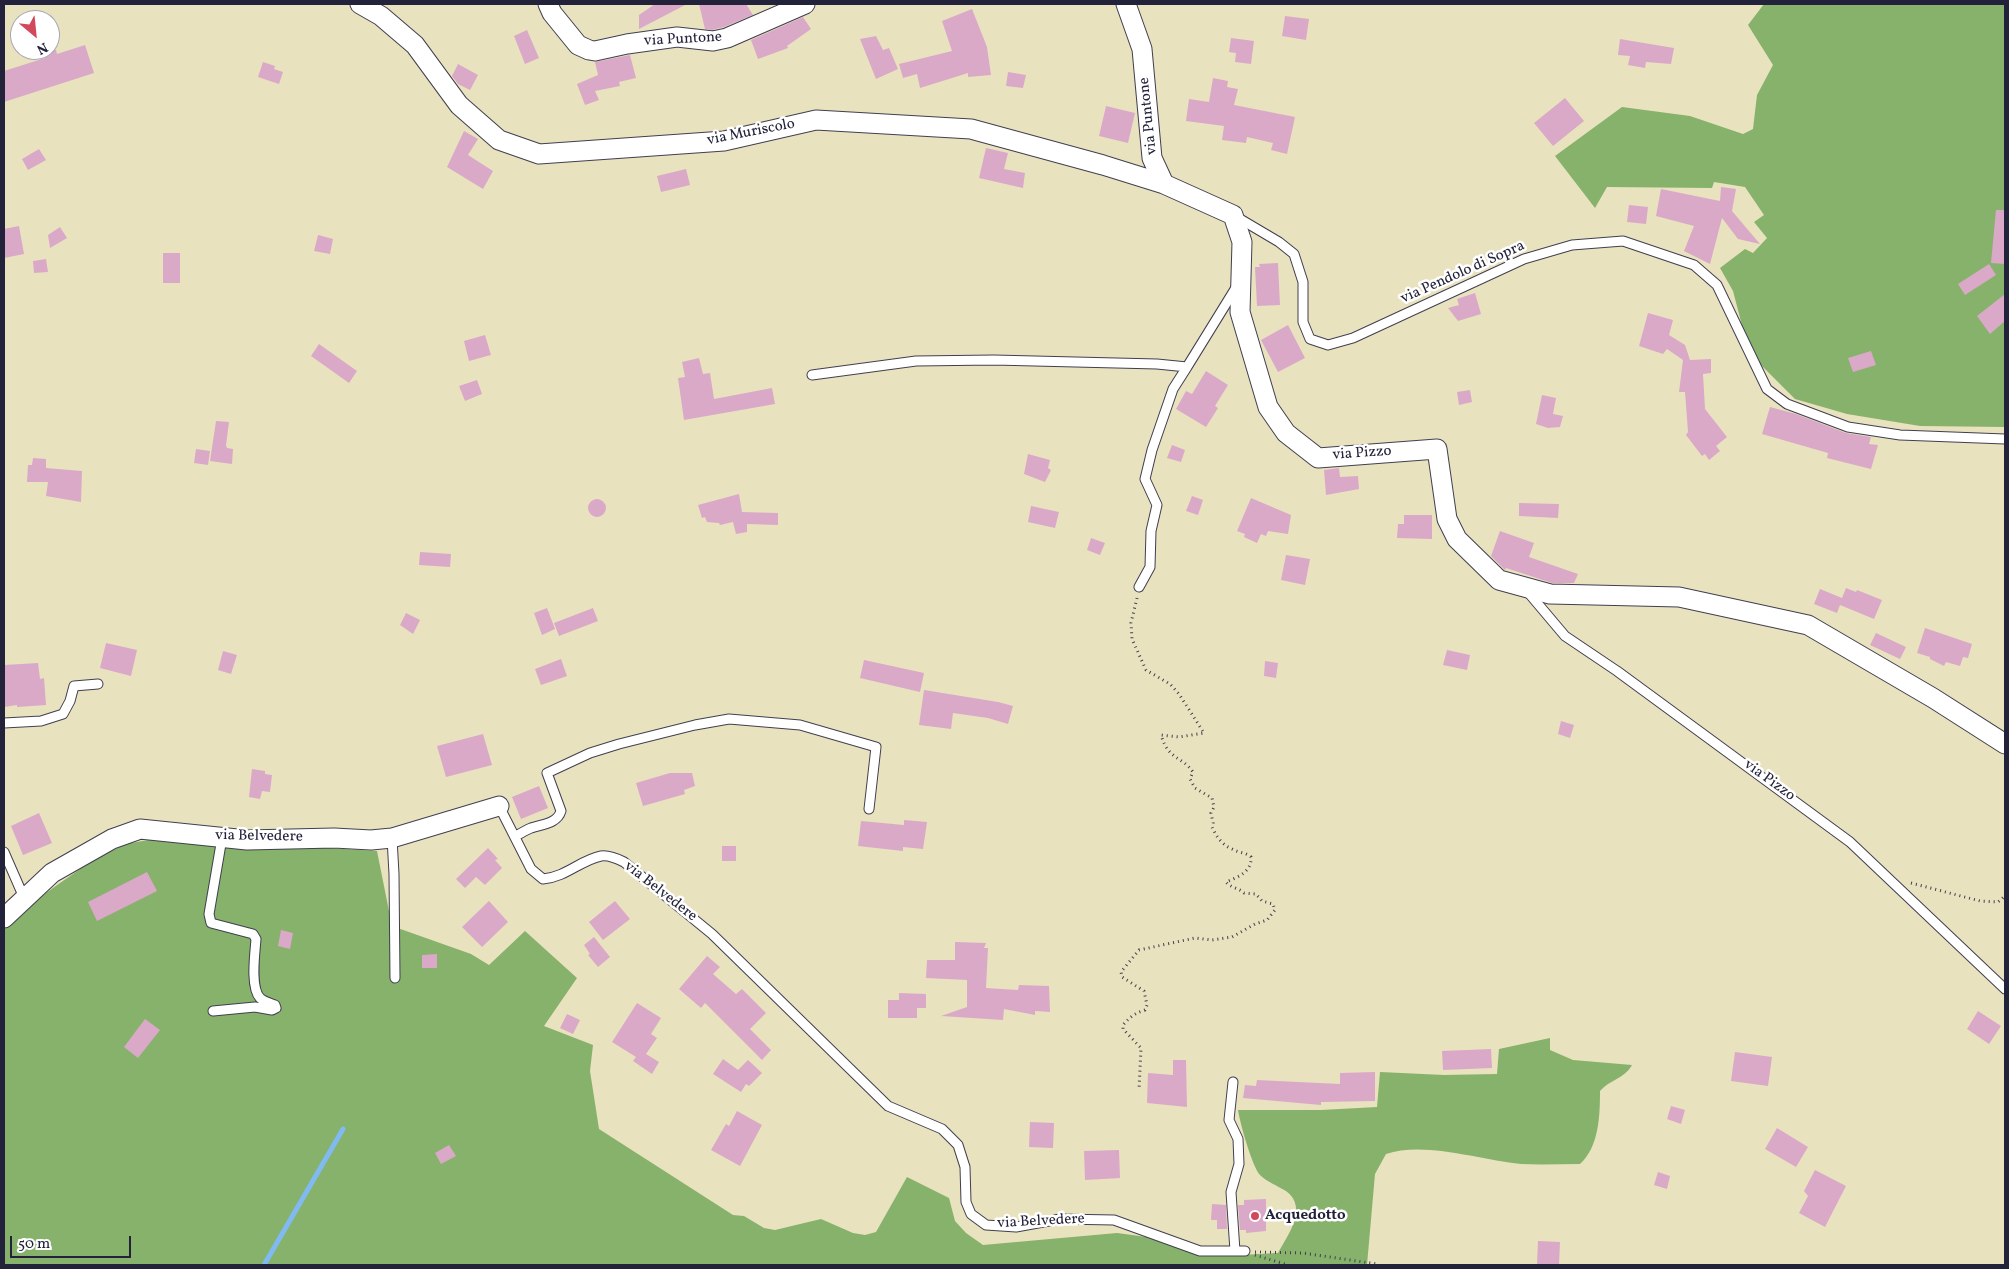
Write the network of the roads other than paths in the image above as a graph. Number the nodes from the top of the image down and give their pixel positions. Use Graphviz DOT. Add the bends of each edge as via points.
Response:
graph roads {
  1 [pos="360,4"];
  2 [pos="548,4"];
  3 [pos="805,4"];
  4 [pos="1126,4"];
  5 [pos="1164,184"];
  6 [pos="1233,215"];
  7 [pos="1242,277"];
  8 [pos="1187,367"];
  9 [pos="812,375"];
  10 [pos="2005,439"];
  11 [pos="1139,587"];
  12 [pos="1523,587"];
  13 [pos="98,684"];
  14 [pos="4,723"];
  15 [pos="2005,744"];
  16 [pos="499,806"];
  17 [pos="869,809"];
  18 [pos="516,836"];
  19 [pos="222,838"];
  20 [pos="392,838"];
  21 [pos="4,852"];
  22 [pos="25,900"];
  23 [pos="4,918"];
  24 [pos="395,978"];
  25 [pos="2005,989"];
  26 [pos="213,1010"];
  27 [pos="1233,1082"];
  28 [pos="1235,1251"];
  29 [pos="1245,1251"];
  1 -- 5 [label="street, via Muriscolo" via="381,16 415,45 458,105 499,140 539,154 724,141 816,120 971,129"];
  2 -- 3 [label="street, via Puntone" via="578,45 596,51 677,37 713,41 727,38"];
  4 -- 5 [label="street, via Puntone" via="1142,49 1152,158"];
  5 -- 6 [label="street"];
  6 -- 7 [label="street, via Pizzo" via="1242,242"];
  6 -- 10 [label="lane, via Pendolo di Sopra" via="1294,254 1303,282 1303,322 1310,339 1328,345 1353,338 1524,259 1572,245 1623,241 1694,265 1717,284 1766,389 1787,404 1848,427 1900,435"];
  7 -- 8 [label="lane"];
  7 -- 12 [label="street, via Pizzo" via="1240,312 1257,373 1268,408 1286,433 1318,458 1437,448 1447,519 1457,539 1498,580"];
  8 -- 9 [label="lane" via="916,360"];
  8 -- 11 [label="lane" via="1173,389 1145,479 1157,505 1151,531 1150,567"];
  12 -- 15 [label="street, via Pizzo" via="1550,594 1679,597 1808,625"];
  12 -- 25 [label="lane, via Pizzo" via="1565,636 1625,676 1850,842"];
  13 -- 14 [label="lane" via="74,686 63,714 41,721"];
  16 -- 18 [label="lane, via Belvedere"];
  16 -- 20 [label="street, via Belvedere"];
  17 -- 18 [label="lane" via="876,747 800,725 728,719 619,744 547,773 560,816 549,824"];
  18 -- 28 [label="lane, via Belvedere" via="531,869 543,879 554,878 600,856 612,856 674,901 888,1106 942,1129 958,1145 964,1167 966,1202 971,1214 986,1225 1016,1227 1060,1220 1114,1220 1200,1251"];
  19 -- 20 [label="street, via Belvedere"];
  19 -- 22 [label="street, via Belvedere" via="140,830 112,839 52,873"];
  19 -- 26 [label="lane" via="210,923 253,934 256,939 254,980 257,993 261,1000 275,1004 276,1008"];
  20 -- 24 [label="lane"];
  21 -- 22 [label="lane"];
  22 -- 23 [label="street, via Belvedere"];
  27 -- 28 [label="lane" via="1229,1120 1238,1139 1239,1164 1231,1192"];
  28 -- 29 [label="lane, via Belvedere"];
}
